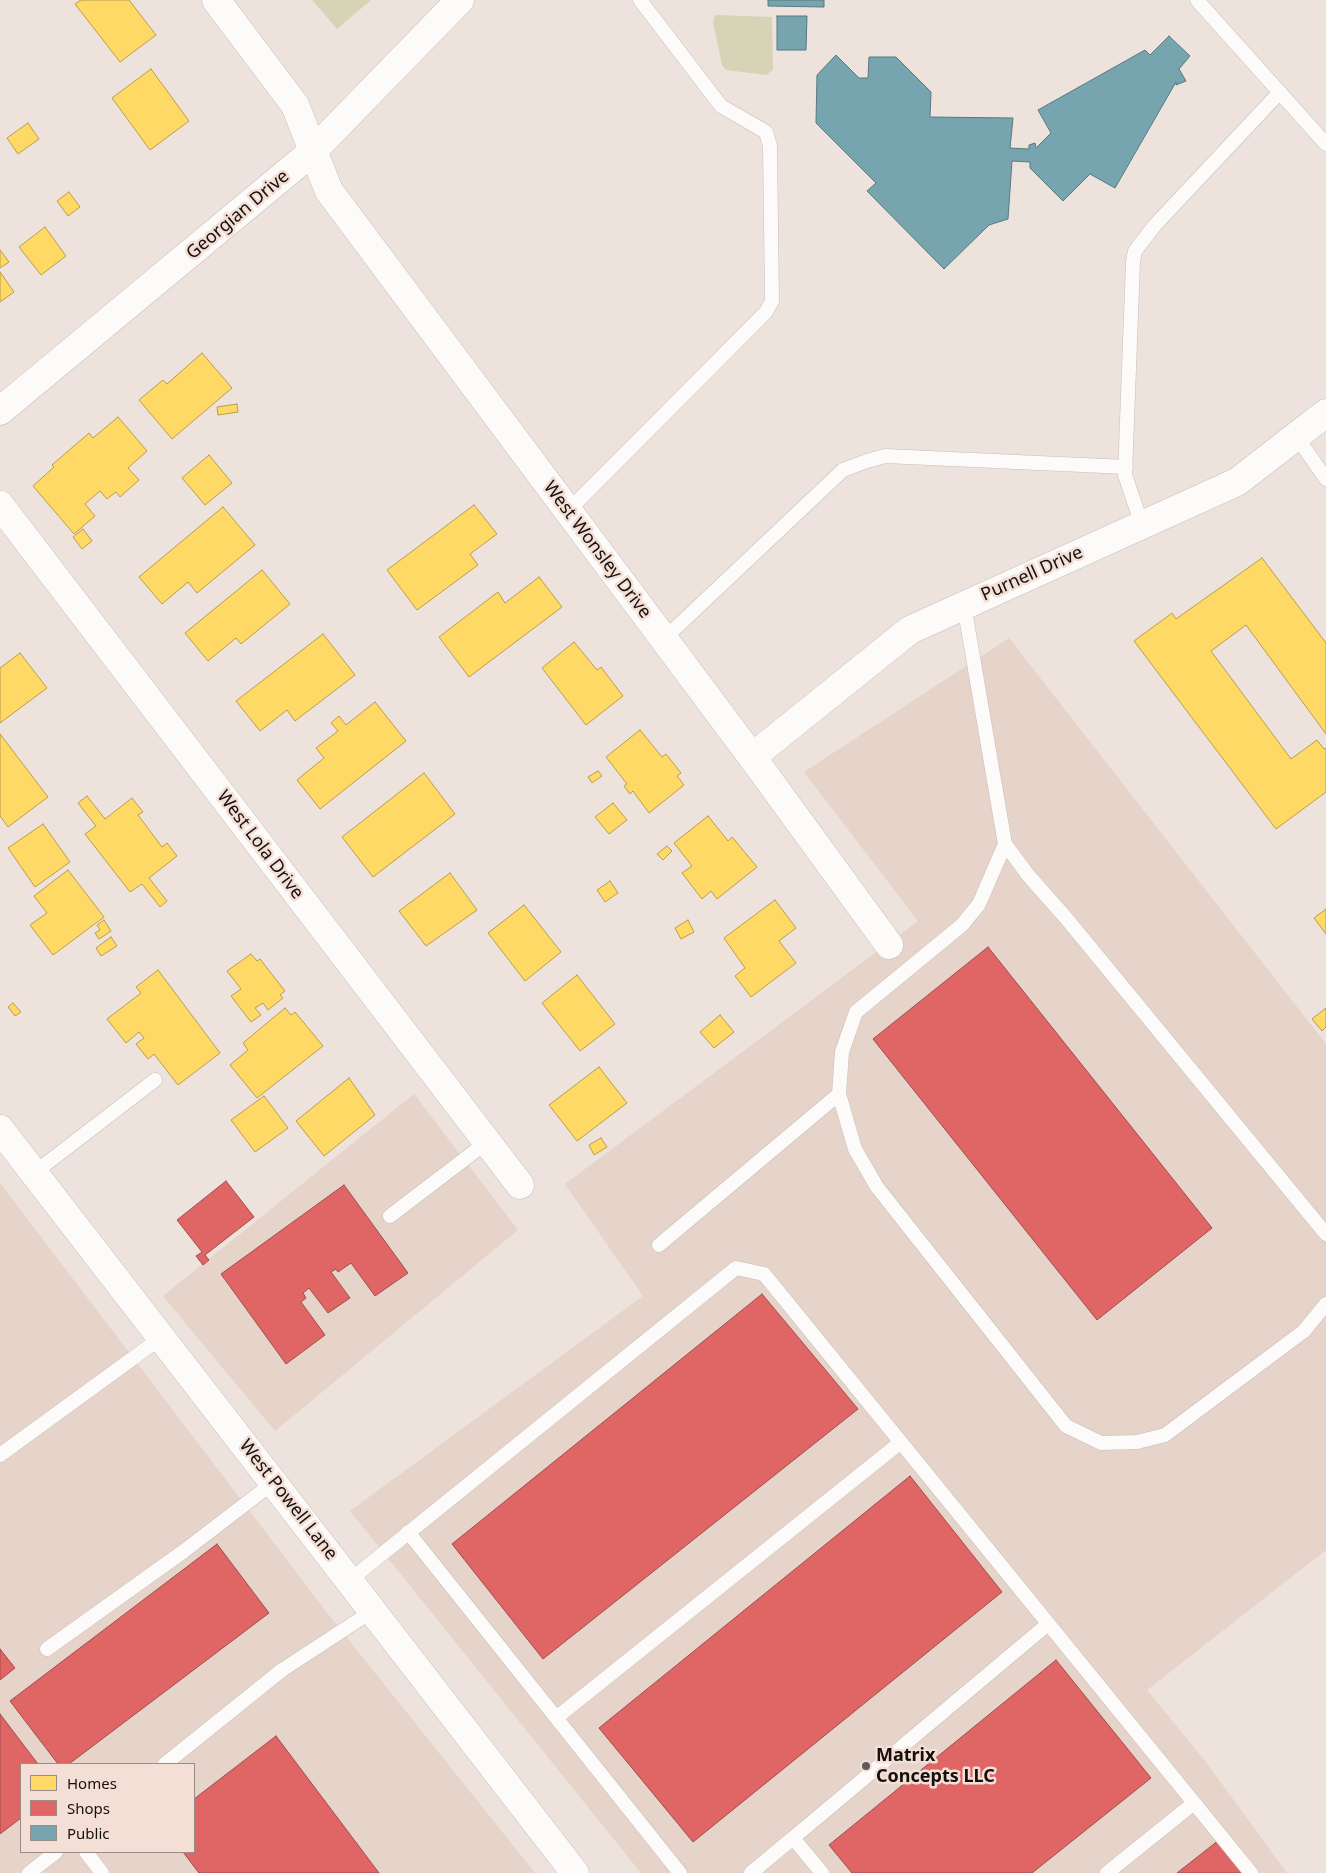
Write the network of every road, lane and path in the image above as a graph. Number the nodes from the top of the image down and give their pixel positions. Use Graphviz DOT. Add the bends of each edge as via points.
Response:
graph roads {
  1 [pos="216,0"];
  2 [pos="460,0"];
  3 [pos="640,0"];
  4 [pos="1197,0"];
  5 [pos="1280,92"];
  6 [pos="1326,144"];
  7 [pos="312,152"];
  8 [pos="0,411"];
  9 [pos="1326,413"];
  10 [pos="1296,436"];
  11 [pos="1126,467"];
  12 [pos="1326,479"];
  13 [pos="0,505"];
  14 [pos="568,511"];
  15 [pos="1142,525"];
  16 [pos="964,605"];
  17 [pos="664,639"];
  18 [pos="752,757"];
  19 [pos="1005,844"];
  20 [pos="889,945"];
  21 [pos="156,1080"];
  22 [pos="839,1094"];
  23 [pos="4,1142"];
  24 [pos="487,1142"];
  25 [pos="34,1173"];
  26 [pos="520,1185"];
  27 [pos="390,1216"];
  28 [pos="1326,1234"];
  29 [pos="659,1245"];
  30 [pos="1326,1304"];
  31 [pos="162,1337"];
  32 [pos="901,1442"];
  33 [pos="0,1455"];
  34 [pos="274,1482"];
  35 [pos="408,1532"];
  36 [pos="350,1580"];
  37 [pos="374,1610"];
  38 [pos="1048,1624"];
  39 [pos="47,1649"];
  40 [pos="556,1718"];
  41 [pos="166,1763"];
  42 [pos="1194,1803"];
  43 [pos="793,1838"];
  44 [pos="55,1853"];
  45 [pos="87,1853"];
  46 [pos="29,1873"];
  47 [pos="102,1873"];
  48 [pos="575,1873"];
  49 [pos="680,1873"];
  50 [pos="751,1873"];
  51 [pos="822,1873"];
  52 [pos="1107,1873"];
  53 [pos="1251,1873"];
  1 -- 7 [label="street, West Wonsley Drive" via="295,105"];
  2 -- 7 [label="street, Georgian Drive"];
  3 -- 14 [label="lane" via="720,106 766,132 770,146 772,301 766,312"];
  4 -- 5 [label="lane"];
  5 -- 6 [label="lane"];
  5 -- 11 [label="lane" via="1155,225 1136,251"];
  7 -- 8 [label="street, Georgian Drive"];
  7 -- 14 [label="street, West Wonsley Drive" via="329,191"];
  9 -- 10 [label="street, Purnell Drive"];
  10 -- 12 [label="lane"];
  10 -- 15 [label="street, Purnell Drive" via="1237,482"];
  11 -- 15 [label="lane" via="1125,475"];
  11 -- 17 [label="lane" via="885,456 867,461 843,470"];
  13 -- 24 [label="street, West Lola Drive"];
  14 -- 17 [label="street, West Wonsley Drive"];
  15 -- 16 [label="street, Purnell Drive"];
  16 -- 18 [label="street, Purnell Drive" via="910,630"];
  16 -- 19 [label="lane"];
  17 -- 18 [label="street, West Wonsley Drive"];
  18 -- 20 [label="street, West Wonsley Drive"];
  19 -- 22 [label="lane" via="979,904 962,925 856,1012 842,1052"];
  19 -- 28 [label="lane"];
  21 -- 25 [label="lane"];
  22 -- 29 [label="lane"];
  22 -- 30 [label="lane" via="855,1149 877,1187 1066,1426 1101,1443 1137,1442 1165,1435 1304,1332"];
  23 -- 25 [label="street, West Powell Lane"];
  24 -- 26 [label="street, West Lola Drive"];
  24 -- 27 [label="lane"];
  25 -- 31 [label="street, West Powell Lane"];
  31 -- 33 [label="lane"];
  31 -- 34 [label="street, West Powell Lane"];
  32 -- 35 [label="lane" via="764,1274 736,1268"];
  32 -- 38 [label="lane"];
  32 -- 40 [label="lane"];
  34 -- 36 [label="street, West Powell Lane"];
  34 -- 39 [label="lane"];
  35 -- 36 [label="lane"];
  35 -- 40 [label="lane"];
  36 -- 37 [label="street, West Powell Lane"];
  37 -- 41 [label="lane" via="282,1670"];
  37 -- 48 [label="street, West Powell Lane"];
  38 -- 42 [label="lane"];
  38 -- 43 [label="lane"];
  40 -- 49 [label="lane"];
  42 -- 52 [label="lane"];
  42 -- 53 [label="lane"];
  43 -- 50 [label="lane"];
  43 -- 51 [label="lane"];
  44 -- 46 [label="lane"];
  45 -- 47 [label="lane"];
}
